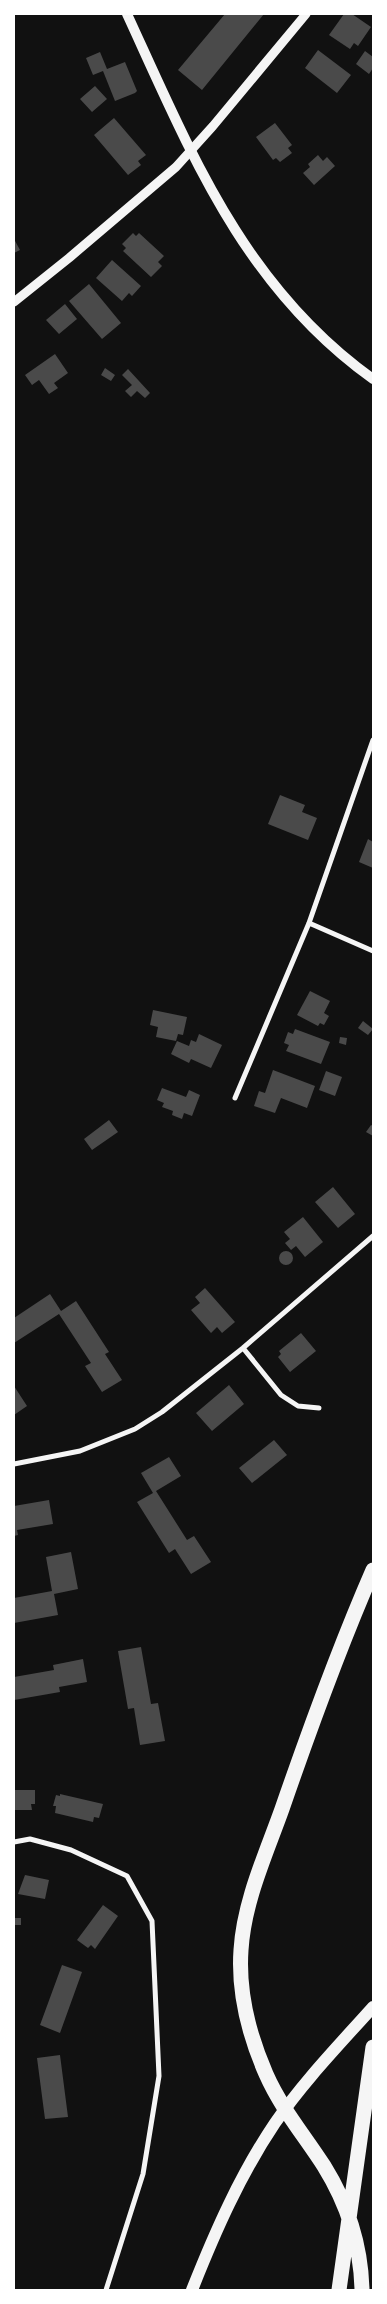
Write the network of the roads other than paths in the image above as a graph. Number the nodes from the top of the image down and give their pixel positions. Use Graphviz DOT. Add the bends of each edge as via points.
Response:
graph roads {
  1 [pos="128,14"];
  2 [pos="306,14"];
  3 [pos="192,150"];
  4 [pos="14,302"];
  5 [pos="373,378"];
  6 [pos="373,740"];
  7 [pos="309,923"];
  8 [pos="373,951"];
  9 [pos="235,1098"];
  10 [pos="373,1236"];
  11 [pos="243,1348"];
  12 [pos="319,1408"];
  13 [pos="14,1464"];
  14 [pos="373,1570"];
  15 [pos="14,1842"];
  16 [pos="373,2006"];
  17 [pos="373,2047"];
  18 [pos="285,2110"];
  19 [pos="106,2290"];
  20 [pos="192,2290"];
  21 [pos="339,2290"];
  22 [pos="362,2290"];
  1 -- 3 [label="main road"];
  2 -- 3 [label="street"];
  3 -- 4 [label="street" via="70,258"];
  3 -- 5 [label="main road" via="228,220 265,274 309,326"];
  6 -- 7 [label="street"];
  7 -- 8 [label="street"];
  7 -- 9 [label="street"];
  10 -- 11 [label="street"];
  11 -- 12 [label="street" via="281,1395 298,1406"];
  11 -- 13 [label="street" via="162,1412 135,1429 80,1451"];
  14 -- 18 [label="highway" via="308,1734 253,1889 242,1937 241,1982 246,2017 264,2069"];
  15 -- 19 [label="street" via="30,1839 71,1850 127,1876 152,1921 159,2076 143,2174"];
  16 -- 18 [label="main road"];
  17 -- 21 [label="highway"];
  18 -- 20 [label="main road" via="236,2190"];
  18 -- 22 [label="highway" via="324,2167 344,2206 361,2265"];
}
